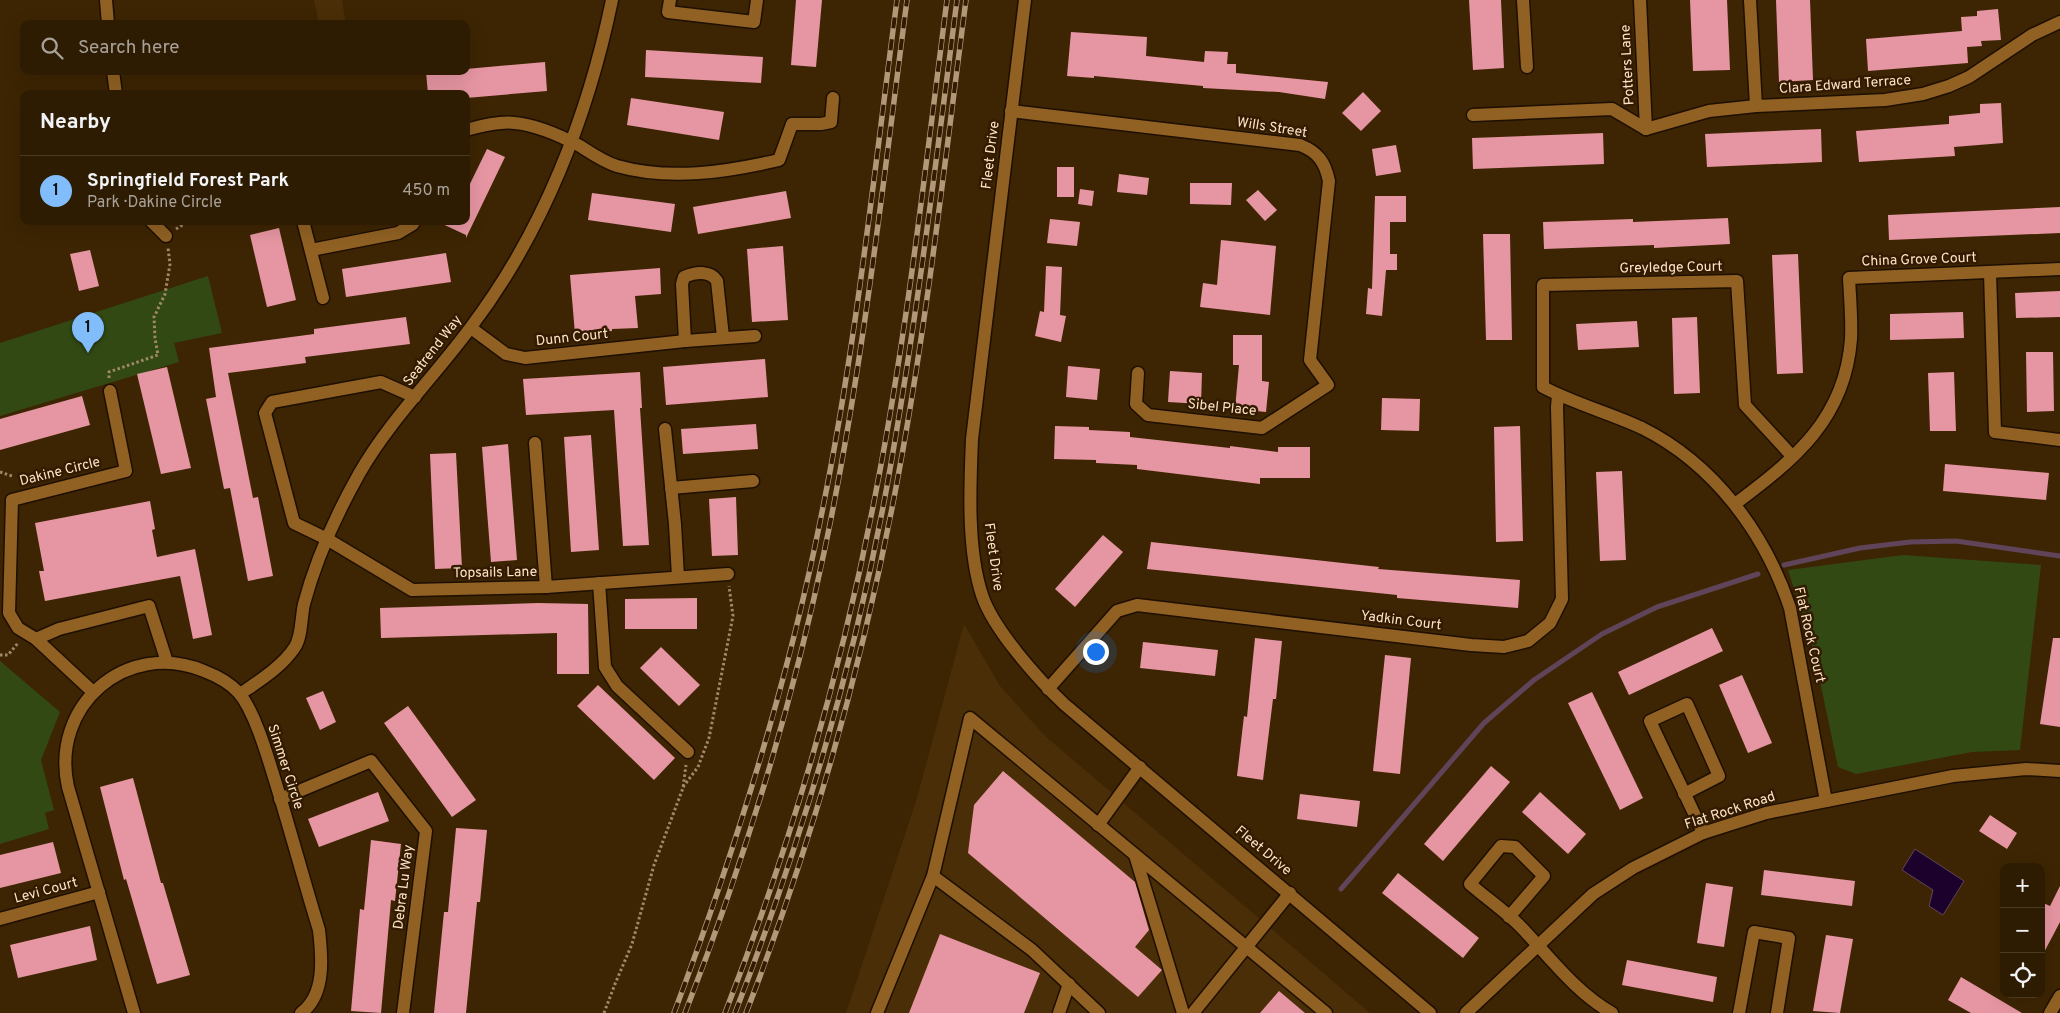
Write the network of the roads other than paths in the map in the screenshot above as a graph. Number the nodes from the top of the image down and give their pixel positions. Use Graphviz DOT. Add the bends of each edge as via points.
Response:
graph roads {
  1 [pos="106,0"];
  2 [pos="612,0"];
  3 [pos="670,0"];
  4 [pos="757,0"];
  5 [pos="1025,0"];
  6 [pos="1523,0"];
  7 [pos="1640,0"];
  8 [pos="1750,0"];
  9 [pos="108,20"];
  10 [pos="2060,22"];
  11 [pos="1526,67"];
  12 [pos="114,75"];
  13 [pos="115,90"];
  14 [pos="833,98"];
  15 [pos="1756,106"];
  16 [pos="1011,111"];
  17 [pos="1473,115"];
  18 [pos="470,129"];
  19 [pos="1646,129"];
  20 [pos="571,142"];
  21 [pos="155,225"];
  22 [pos="304,225"];
  23 [pos="411,225"];
  24 [pos="166,236"];
  25 [pos="311,250"];
  26 [pos="2060,269"];
  27 [pos="1990,272"];
  28 [pos="323,298"];
  29 [pos="470,328"];
  30 [pos="755,336"];
  31 [pos="722,337"];
  32 [pos="685,341"];
  33 [pos="1138,373"];
  34 [pos="1328,385"];
  35 [pos="1543,387"];
  36 [pos="110,391"];
  37 [pos="1558,395"];
  38 [pos="415,398"];
  39 [pos="664,428"];
  40 [pos="2060,440"];
  41 [pos="535,443"];
  42 [pos="1792,456"];
  43 [pos="753,481"];
  44 [pos="671,488"];
  45 [pos="1735,504"];
  46 [pos="327,539"];
  47 [pos="728,574"];
  48 [pos="678,577"];
  49 [pos="599,583"];
  50 [pos="546,587"];
  51 [pos="32,636"];
  52 [pos="167,662"];
  53 [pos="1048,689"];
  54 [pos="93,692"];
  55 [pos="240,694"];
  56 [pos="688,752"];
  57 [pos="1140,766"];
  58 [pos="2060,771"];
  59 [pos="1684,794"];
  60 [pos="280,799"];
  61 [pos="1826,801"];
  62 [pos="1098,825"];
  63 [pos="1703,833"];
  64 [pos="1134,855"];
  65 [pos="933,876"];
  66 [pos="99,892"];
  67 [pos="1290,893"];
  68 [pos="1509,916"];
  69 [pos="0,919"];
  70 [pos="1537,946"];
  71 [pos="1247,948"];
  72 [pos="1069,984"];
  73 [pos="2060,996"];
  74 [pos="307,1012"];
  75 [pos="134,1013"];
  76 [pos="403,1013"];
  77 [pos="877,1013"];
  78 [pos="1059,1013"];
  79 [pos="1099,1013"];
  80 [pos="1183,1013"];
  81 [pos="1193,1013"];
  82 [pos="1326,1013"];
  83 [pos="1430,1013"];
  84 [pos="1466,1013"];
  85 [pos="1612,1013"];
  86 [pos="1739,1013"];
  87 [pos="1777,1013"];
  88 [pos="2050,1013"];
  1 -- 9 [label="street"];
  2 -- 20 [label="street, Seatrend Way" via="602,48"];
  3 -- 4 [label="street" via="668,12 754,22"];
  5 -- 16 [label="street, Fleet Drive"];
  6 -- 11 [label="street"];
  7 -- 19 [label="street, Potters Lane"];
  8 -- 15 [label="street"];
  10 -- 15 [label="street, Clara Edward Terrace" via="2032,36 1969,78 1923,94 1886,100"];
  12 -- 13 [label="street"];
  14 -- 20 [label="street" via="831,122 792,124 779,160 739,169 650,173 615,165"];
  15 -- 19 [label="street, Clara Edward Terrace" via="1700,113"];
  16 -- 34 [label="street, Wills Street" via="1300,145 1321,158 1329,181 1310,360"];
  16 -- 53 [label="street, Fleet Drive" via="974,412 970,495 982,596 1006,636"];
  17 -- 19 [label="street" via="1612,109"];
  18 -- 20 [label="street" via="514,122"];
  20 -- 29 [label="street, Seatrend Way" via="527,241"];
  21 -- 24 [label="street"];
  22 -- 25 [label="street"];
  23 -- 25 [label="street" via="398,233"];
  25 -- 28 [label="street"];
  26 -- 27 [label="street, China Grove Court"];
  27 -- 40 [label="street, China Grove Court" via="1994,432"];
  27 -- 42 [label="street, China Grove Court" via="1849,278 1851,338 1844,381 1827,419 1805,446"];
  29 -- 32 [label="street, Dunn Court" via="506,354 525,358"];
  29 -- 38 [label="street, Seatrend Way"];
  30 -- 31 [label="street, Dunn Court"];
  31 -- 32 [label="street, Dunn Court"];
  31 -- 32 [label="street" via="717,281 708,273 689,275 684,277 682,284"];
  33 -- 34 [label="street, Sibel Place" via="1136,404 1148,415 1262,428"];
  35 -- 37 [label="street, Flat Rock Court"];
  35 -- 42 [label="street, Greyledge Court" via="1543,285 1737,281 1745,405"];
  36 -- 51 [label="street, Dakine Circle" via="126,471 12,500 9,613 18,628"];
  37 -- 45 [label="street, Flat Rock Court" via="1608,413 1657,438 1703,470"];
  37 -- 53 [label="street, Yadkin Court" via="1562,599 1550,623 1528,641 1504,647 1471,645 1137,605 1117,611"];
  38 -- 46 [label="street, Seatrend Way" via="384,434"];
  38 -- 46 [label="street, Topsails Lane" via="381,382 272,402 265,413 294,524"];
  39 -- 44 [label="street"];
  41 -- 50 [label="street"];
  42 -- 45 [label="street, China Grove Court"];
  43 -- 44 [label="street"];
  44 -- 48 [label="street"];
  45 -- 61 [label="street, Flat Rock Court" via="1767,552 1790,608"];
  46 -- 50 [label="street, Topsails Lane" via="412,590"];
  46 -- 55 [label="street, Seatrend Way" via="304,604 297,645 284,661"];
  47 -- 48 [label="street, Topsails Lane"];
  48 -- 49 [label="street, Topsails Lane"];
  49 -- 50 [label="street, Topsails Lane"];
  49 -- 56 [label="street" via="605,667 617,686"];
  51 -- 52 [label="street" via="149,606"];
  51 -- 54 [label="street, Dakine Circle"];
  52 -- 54 [label="street, Simmer Circle" via="135,667 115,675"];
  52 -- 55 [label="street, Simmer Circle" via="209,673 224,680"];
  53 -- 57 [label="street, Fleet Drive"];
  54 -- 66 [label="street, Simmer Circle" via="82,704 70,729 64,771"];
  55 -- 60 [label="street, Simmer Circle" via="259,730"];
  57 -- 62 [label="street"];
  57 -- 67 [label="street, Fleet Drive"];
  58 -- 61 [label="street, Flat Rock Road" via="1980,772"];
  59 -- 59 [label="street" via="1719,776 1687,704 1650,721"];
  59 -- 63 [label="street"];
  60 -- 74 [label="street, Simmer Circle" via="319,930 321,976"];
  60 -- 76 [label="street, Debra Lu Way" via="370,761 426,831"];
  61 -- 63 [label="street, Flat Rock Road" via="1766,813"];
  62 -- 64 [label="street"];
  62 -- 65 [label="street" via="970,718"];
  63 -- 70 [label="street, Flat Rock Road" via="1633,868 1593,894"];
  64 -- 71 [label="street"];
  64 -- 80 [label="street"];
  65 -- 72 [label="street" via="1032,950"];
  65 -- 77 [label="street"];
  66 -- 69 [label="street, Levi Court"];
  66 -- 75 [label="street, Simmer Circle"];
  67 -- 71 [label="street"];
  67 -- 83 [label="street, Fleet Drive"];
  68 -- 68 [label="street" via="1544,876 1515,847 1501,846 1470,884"];
  68 -- 70 [label="street"];
  70 -- 84 [label="street, Flat Rock Road"];
  70 -- 85 [label="street" via="1597,1004"];
  71 -- 81 [label="street"];
  71 -- 82 [label="street"];
  72 -- 78 [label="street"];
  72 -- 79 [label="street"];
  73 -- 88 [label="street"];
  86 -- 87 [label="street" via="1754,932 1789,938"];
}
